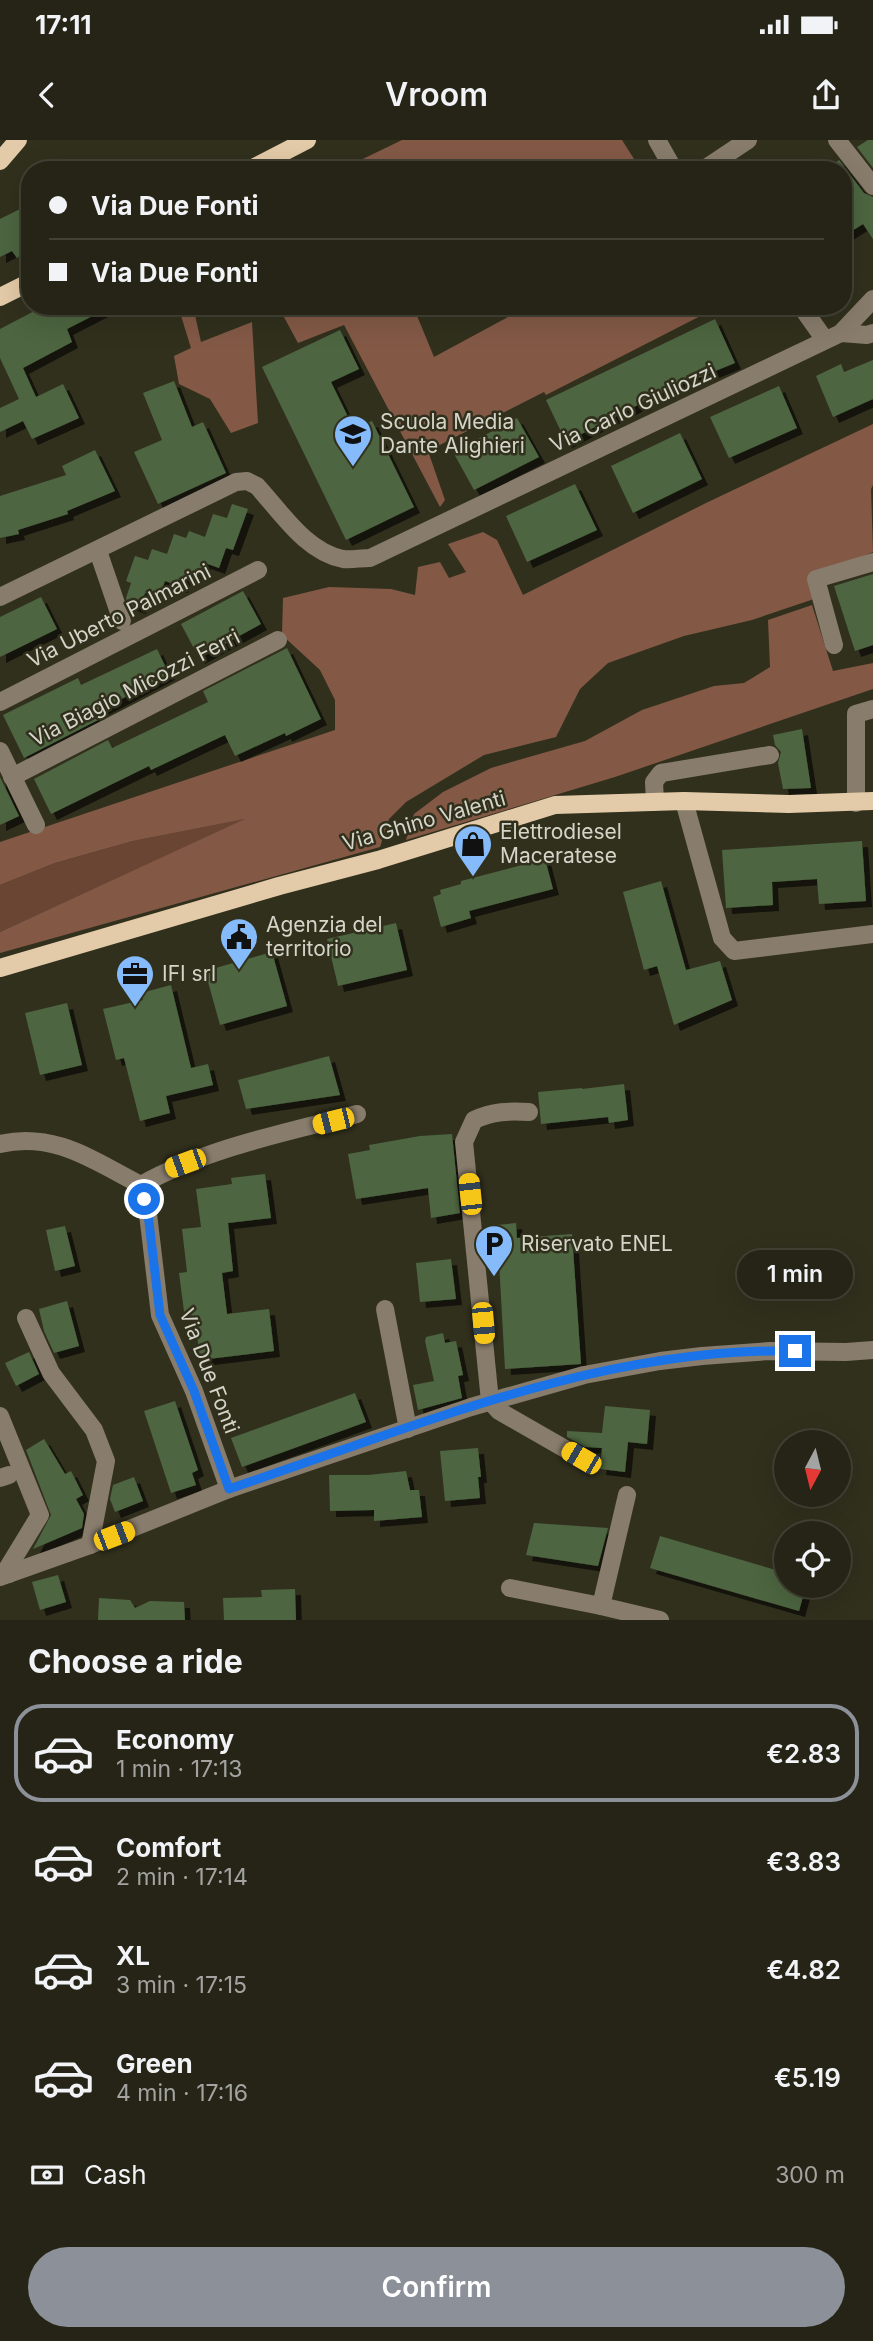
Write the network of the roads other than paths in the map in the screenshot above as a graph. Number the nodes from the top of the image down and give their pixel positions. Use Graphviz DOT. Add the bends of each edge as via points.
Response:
graph roads {
  1 [pos="18,140"];
  2 [pos="307,140"];
  3 [pos="657,140"];
  4 [pos="748,140"];
  5 [pos="837,140"];
  6 [pos="0,161"];
  7 [pos="266,161"];
  8 [pos="669,161"];
  9 [pos="716,161"];
  10 [pos="873,186"];
  11 [pos="21,286"];
  12 [pos="0,297"];
  13 [pos="873,299"];
  14 [pos="810,315"];
  15 [pos="873,333"];
  16 [pos="833,337"];
  17 [pos="98,551"];
  18 [pos="873,562"];
  19 [pos="258,570"];
  20 [pos="0,597"];
  21 [pos="122,621"];
  22 [pos="278,640"];
  23 [pos="834,645"];
  24 [pos="0,702"];
  25 [pos="873,709"];
  26 [pos="770,755"];
  27 [pos="1,757"];
  28 [pos="12,777"];
  29 [pos="684,801"];
  30 [pos="655,802"];
  31 [pos="865,802"];
  32 [pos="36,825"];
  33 [pos="873,934"];
  34 [pos="0,968"];
  35 [pos="529,1112"];
  36 [pos="356,1114"];
  37 [pos="0,1144"];
  38 [pos="141,1185"];
  39 [pos="385,1309"];
  40 [pos="26,1318"];
  41 [pos="873,1350"];
  42 [pos="490,1401"];
  43 [pos="0,1416"];
  44 [pos="408,1429"];
  45 [pos="581,1458"];
  46 [pos="229,1489"];
  47 [pos="627,1496"];
  48 [pos="90,1545"];
  49 [pos="4,1576"];
  50 [pos="510,1588"];
  51 [pos="601,1606"];
  52 [pos="660,1620"];
  1 -- 6 [label="main road"];
  2 -- 7 [label="main road"];
  3 -- 8 [label="street"];
  4 -- 9 [label="street"];
  5 -- 10 [label="street"];
  11 -- 12 [label="main road"];
  13 -- 16 [label="street, Via Carlo Giuliozzi"];
  14 -- 16 [label="street"];
  15 -- 16 [label="street"];
  16 -- 17 [label="street, Via Carlo Giuliozzi" via="370,558 345,559 322,552 257,485 247,481 236,482"];
  17 -- 20 [label="street, Via Carlo Giuliozzi"];
  17 -- 21 [label="street"];
  18 -- 23 [label="street" via="816,579"];
  19 -- 24 [label="street, Via Uberto Palmarini"];
  22 -- 28 [label="street, Via Biagio Micozzi Ferri"];
  25 -- 31 [label="street" via="856,714"];
  26 -- 30 [label="street" via="661,773 654,782"];
  27 -- 28 [label="street"];
  28 -- 32 [label="street"];
  29 -- 30 [label="main road, Via Ghino Valenti"];
  29 -- 31 [label="main road, Via Ghino Valenti"];
  29 -- 33 [label="street" via="722,938 734,951"];
  30 -- 34 [label="main road, Via Ghino Valenti" via="555,805"];
  35 -- 42 [label="street" via="501,1111 474,1120 464,1142"];
  36 -- 38 [label="street" via="203,1157"];
  37 -- 38 [label="street" via="20,1139 65,1146"];
  38 -- 46 [label="street, Via Due Fonti" via="160,1315 194,1391"];
  39 -- 44 [label="street"];
  40 -- 48 [label="street" via="51,1373 94,1430 106,1461"];
  41 -- 42 [label="street" via="770,1351 669,1360 584,1375"];
  42 -- 44 [label="street"];
  42 -- 45 [label="street" via="499,1411"];
  43 -- 49 [label="street" via="40,1515"];
  44 -- 46 [label="street"];
  46 -- 48 [label="street"];
  47 -- 51 [label="street"];
  48 -- 49 [label="street"];
  50 -- 51 [label="street"];
  51 -- 52 [label="street"];
}
